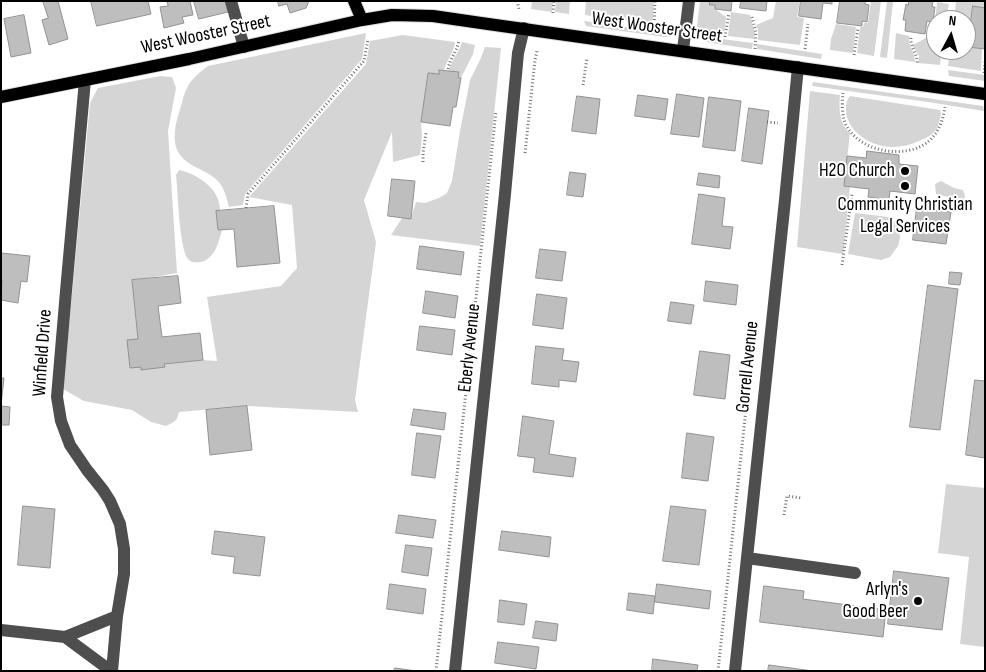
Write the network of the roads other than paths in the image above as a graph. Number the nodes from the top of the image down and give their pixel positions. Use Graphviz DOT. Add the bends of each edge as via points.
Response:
graph roads {
  1 [pos="231,1"];
  2 [pos="354,1"];
  3 [pos="689,1"];
  4 [pos="362,20"];
  5 [pos="524,28"];
  6 [pos="244,46"];
  7 [pos="683,50"];
  8 [pos="798,67"];
  9 [pos="85,80"];
  10 [pos="985,94"];
  11 [pos="1,97"];
  12 [pos="746,558"];
  13 [pos="855,573"];
  14 [pos="117,616"];
  15 [pos="1,630"];
  16 [pos="65,637"];
  17 [pos="112,671"];
  18 [pos="455,671"];
  19 [pos="735,671"];
  1 -- 6 [label="street"];
  2 -- 4 [label="main road"];
  3 -- 7 [label="street"];
  4 -- 5 [label="main road, West Wooster Street" via="392,15 433,16"];
  4 -- 6 [label="main road, West Wooster Street"];
  5 -- 7 [label="main road, West Wooster Street"];
  5 -- 18 [label="street, Eberly Avenue" via="518,53"];
  6 -- 9 [label="main road, West Wooster Street"];
  7 -- 8 [label="main road, West Wooster Street"];
  8 -- 10 [label="main road, West Wooster Street"];
  8 -- 12 [label="street, Gorrell Avenue"];
  9 -- 11 [label="main road, West Wooster Street"];
  9 -- 14 [label="street, Winfield Drive" via="57,397 60,421 70,445 110,500 120,524 124,574"];
  12 -- 13 [label="street"];
  12 -- 19 [label="street, Gorrell Avenue"];
  14 -- 16 [label="street"];
  14 -- 17 [label="street, Winfield Drive"];
  15 -- 16 [label="street"];
  16 -- 17 [label="street"];
}
